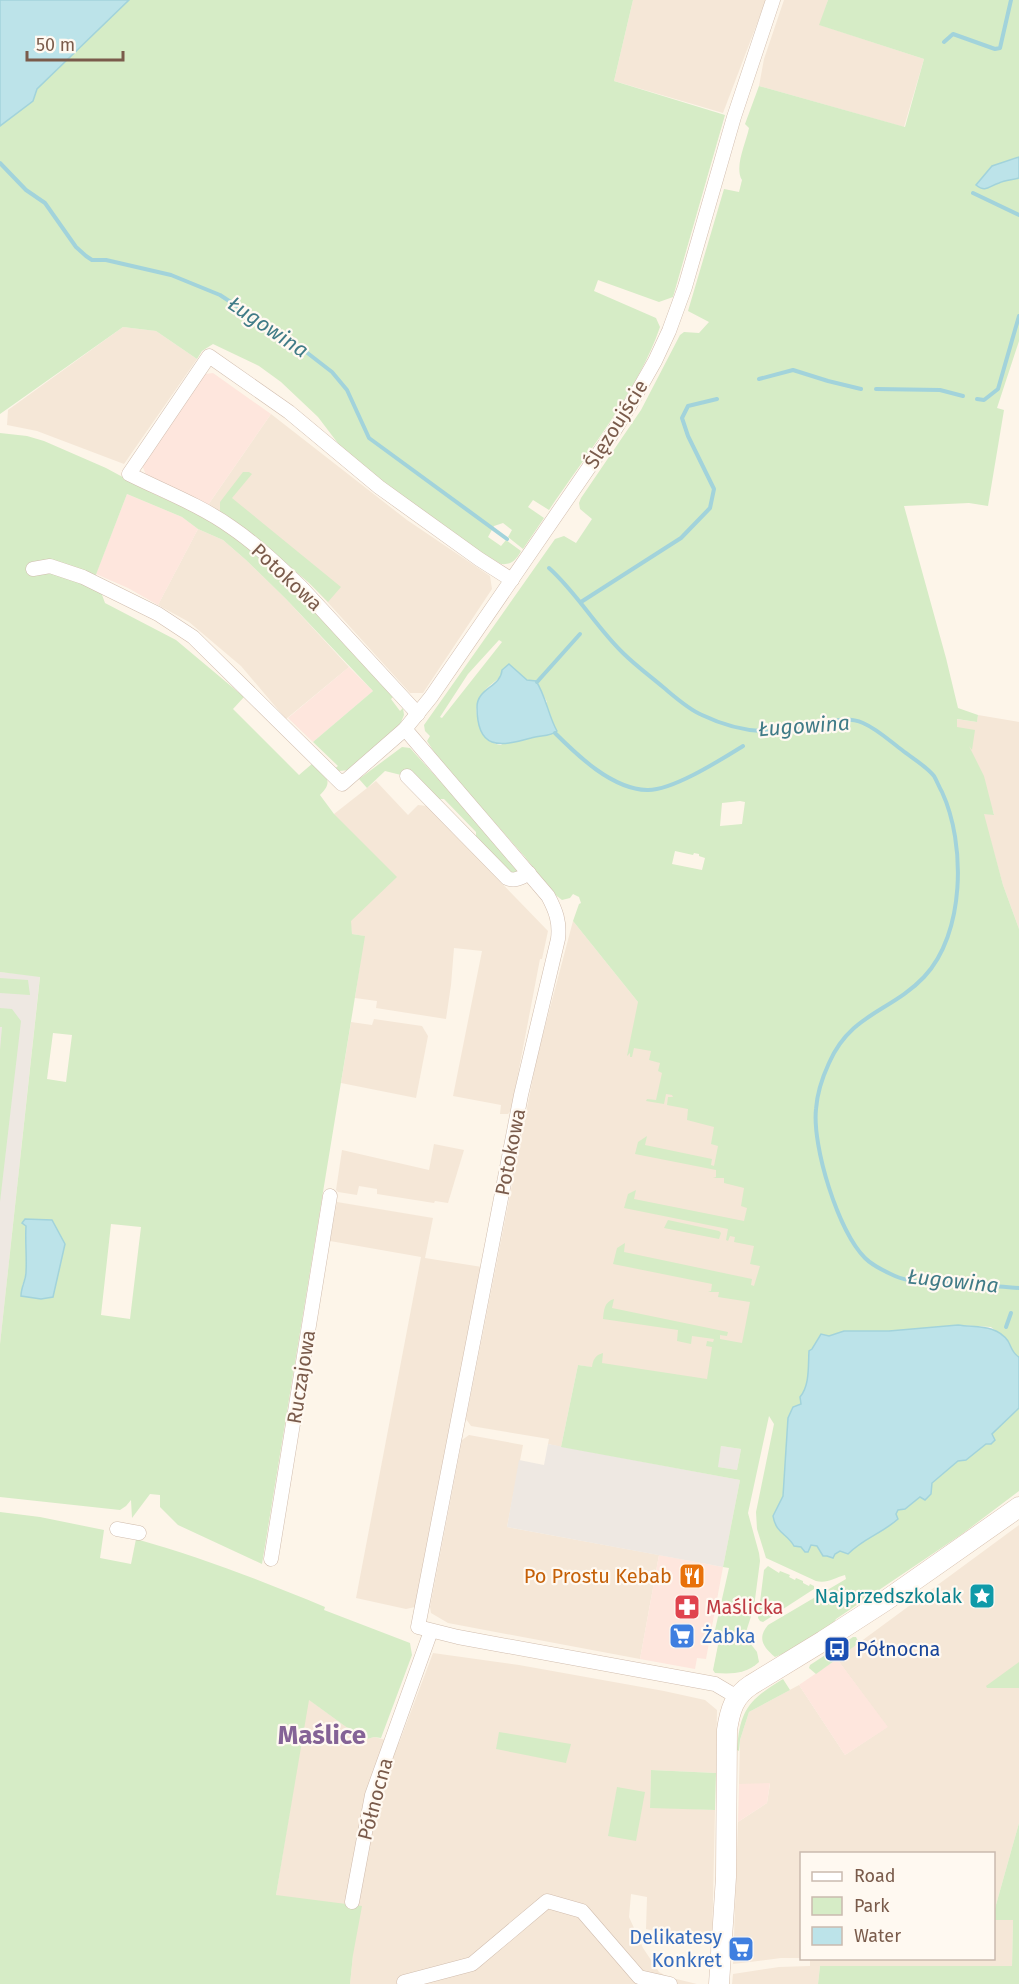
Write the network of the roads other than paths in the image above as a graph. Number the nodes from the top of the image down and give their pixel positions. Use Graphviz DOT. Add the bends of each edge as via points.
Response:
graph roads {
  1 [pos="773,0"];
  2 [pos="33,569"];
  3 [pos="512,580"];
  4 [pos="418,714"];
  5 [pos="405,729"];
  6 [pos="408,776"];
  7 [pos="529,873"];
  8 [pos="330,1196"];
  9 [pos="1019,1507"];
  10 [pos="117,1529"];
  11 [pos="139,1533"];
  12 [pos="271,1558"];
  13 [pos="425,1629"];
  14 [pos="737,1697"];
  15 [pos="352,1902"];
  16 [pos="404,1982"];
  17 [pos="669,1984"];
  18 [pos="719,1984"];
  1 -- 3 [label="street, Ślęzoujście" via="669,331 630,405"];
  2 -- 5 [label="street, Ślęzoujście" via="50,566 83,578 158,614 193,637 342,784"];
  3 -- 4 [label="street, Ślęzoujście"];
  3 -- 4 [label="street, Potokowa" via="379,487 289,412 209,356 129,474 232,527 273,561"];
  4 -- 5 [label="street, Ślęzoujście"];
  5 -- 7 [label="street, Potokowa"];
  6 -- 7 [label="street" via="507,878 517,879"];
  7 -- 13 [label="street, Potokowa" via="556,911 558,939 521,1095"];
  8 -- 12 [label="street, Ruczajowa"];
  9 -- 14 [label="street" via="885,1601"];
  10 -- 11 [label="street"];
  13 -- 14 [label="street" via="715,1684"];
  13 -- 15 [label="street, Północna" via="372,1795"];
  14 -- 18 [label="street" via="727,1730"];
  16 -- 17 [label="street" via="472,1964 547,1901 582,1911 639,1977"];
}
